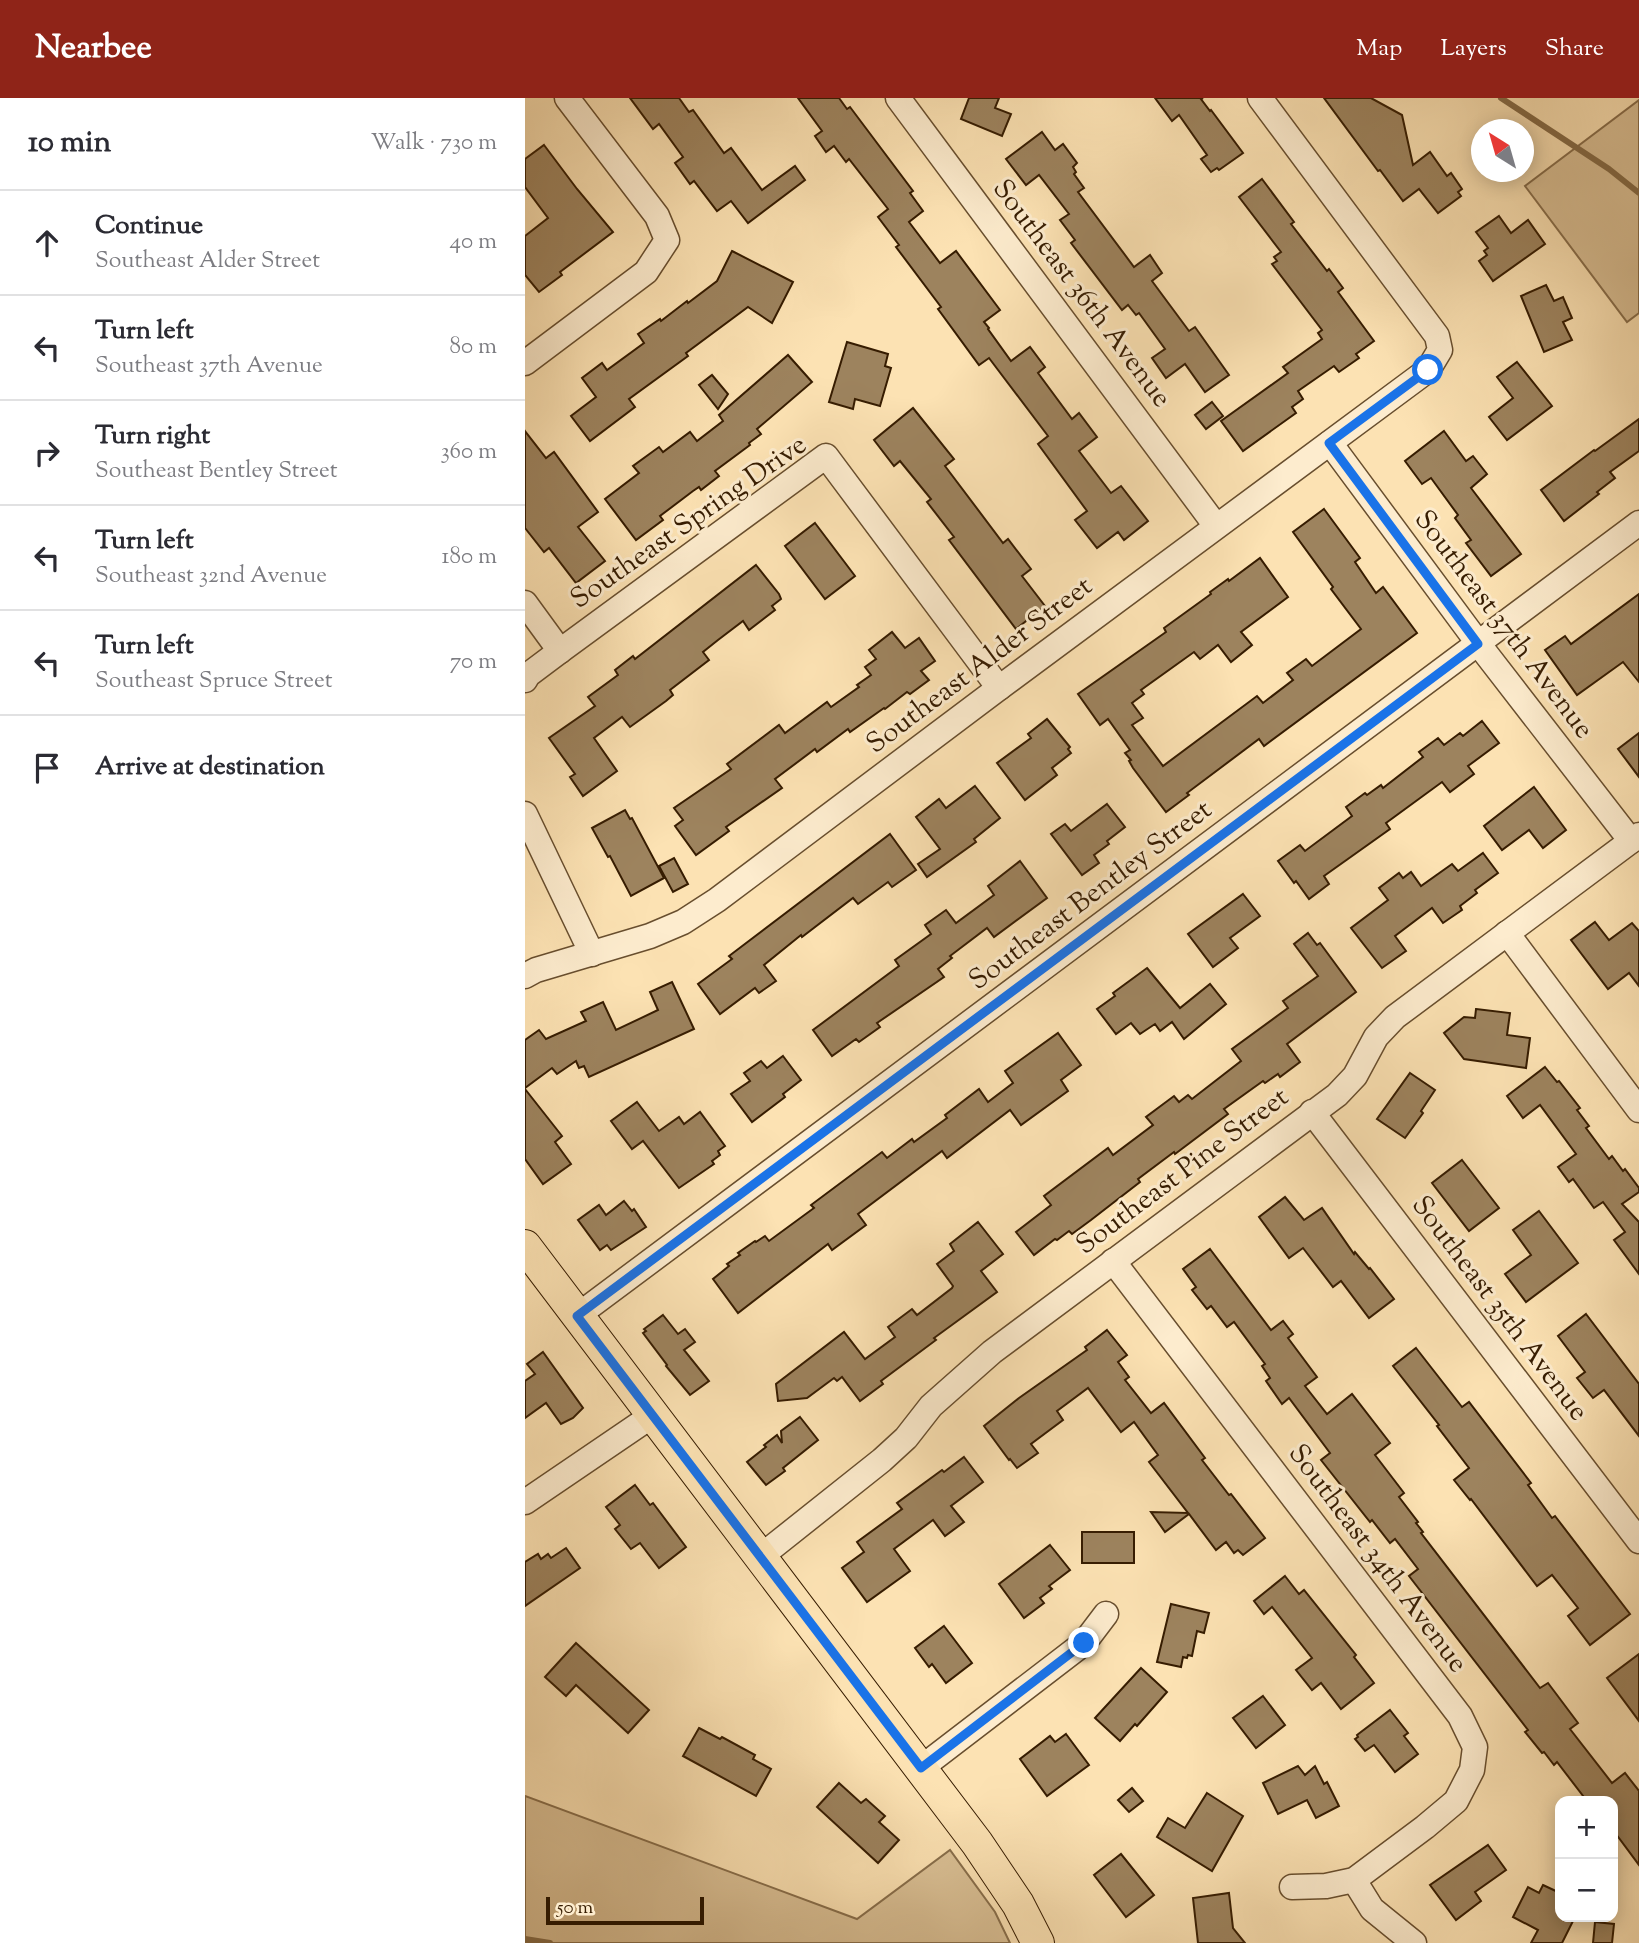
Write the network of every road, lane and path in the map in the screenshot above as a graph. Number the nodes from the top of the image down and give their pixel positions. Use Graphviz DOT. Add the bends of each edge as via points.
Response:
graph roads {
  1 [pos="567,98"];
  2 [pos="898,98"];
  3 [pos="1260,98"];
  4 [pos="525,363"];
  5 [pos="1329,443"];
  6 [pos="1639,523"];
  7 [pos="1216,526"];
  8 [pos="525,603"];
  9 [pos="1478,644"];
  10 [pos="560,651"];
  11 [pos="525,680"];
  12 [pos="999,688"];
  13 [pos="525,814"];
  14 [pos="1635,838"];
  15 [pos="1507,933"];
  16 [pos="592,954"];
  17 [pos="525,976"];
  18 [pos="1639,1110"];
  19 [pos="1312,1112"];
  20 [pos="525,1246"];
  21 [pos="1113,1261"];
  22 [pos="577,1316"];
  23 [pos="653,1415"];
  24 [pos="525,1502"];
  25 [pos="1639,1541"];
  26 [pos="760,1557"];
  27 [pos="1106,1614"];
  28 [pos="921,1768"];
  29 [pos="1354,1880"];
  30 [pos="1292,1887"];
  31 [pos="1038,1943"];
  32 [pos="1414,1943"];
  1 -- 4 [label="street" via="657,216 667,240 646,272"];
  2 -- 7 [label="street, Southeast 36th Avenue"];
  3 -- 5 [label="street, Southeast Alder Street" via="1437,337 1440,351 1428,370"];
  5 -- 7 [label="street, Southeast Alder Street"];
  5 -- 9 [label="street, Southeast 37th Avenue"];
  6 -- 9 [label="street, Southeast Bentley Street"];
  7 -- 12 [label="street, Southeast Alder Street"];
  8 -- 10 [label="street"];
  9 -- 14 [label="street, Southeast 37th Avenue"];
  9 -- 22 [label="street, Southeast Bentley Street"];
  10 -- 11 [label="street, Southeast Spring Drive"];
  10 -- 12 [label="street, Southeast Spring Drive" via="827,456"];
  12 -- 16 [label="street, Southeast Alder Street" via="717,900 683,922"];
  13 -- 16 [label="street"];
  14 -- 15 [label="street, Southeast Pine Street"];
  15 -- 18 [label="street"];
  15 -- 19 [label="street, Southeast Pine Street" via="1395,1017 1376,1037 1355,1076"];
  16 -- 17 [label="street, Southeast Alder Street"];
  19 -- 21 [label="street, Southeast Pine Street"];
  19 -- 25 [label="street, Southeast 35th Avenue"];
  20 -- 22 [label="main road"];
  21 -- 26 [label="street, Southeast Pine Street" via="992,1352 931,1406 882,1460"];
  21 -- 29 [label="street, Southeast 34th Avenue" via="1460,1716 1475,1747 1472,1770 1456,1801"];
  22 -- 23 [label="main road"];
  23 -- 24 [label="street"];
  23 -- 26 [label="main road"];
  26 -- 28 [label="main road"];
  27 -- 28 [label="street" via="1084,1643"];
  28 -- 31 [label="main road" via="994,1867"];
  29 -- 30 [label="street"];
  29 -- 32 [label="street" via="1372,1909"];
}
